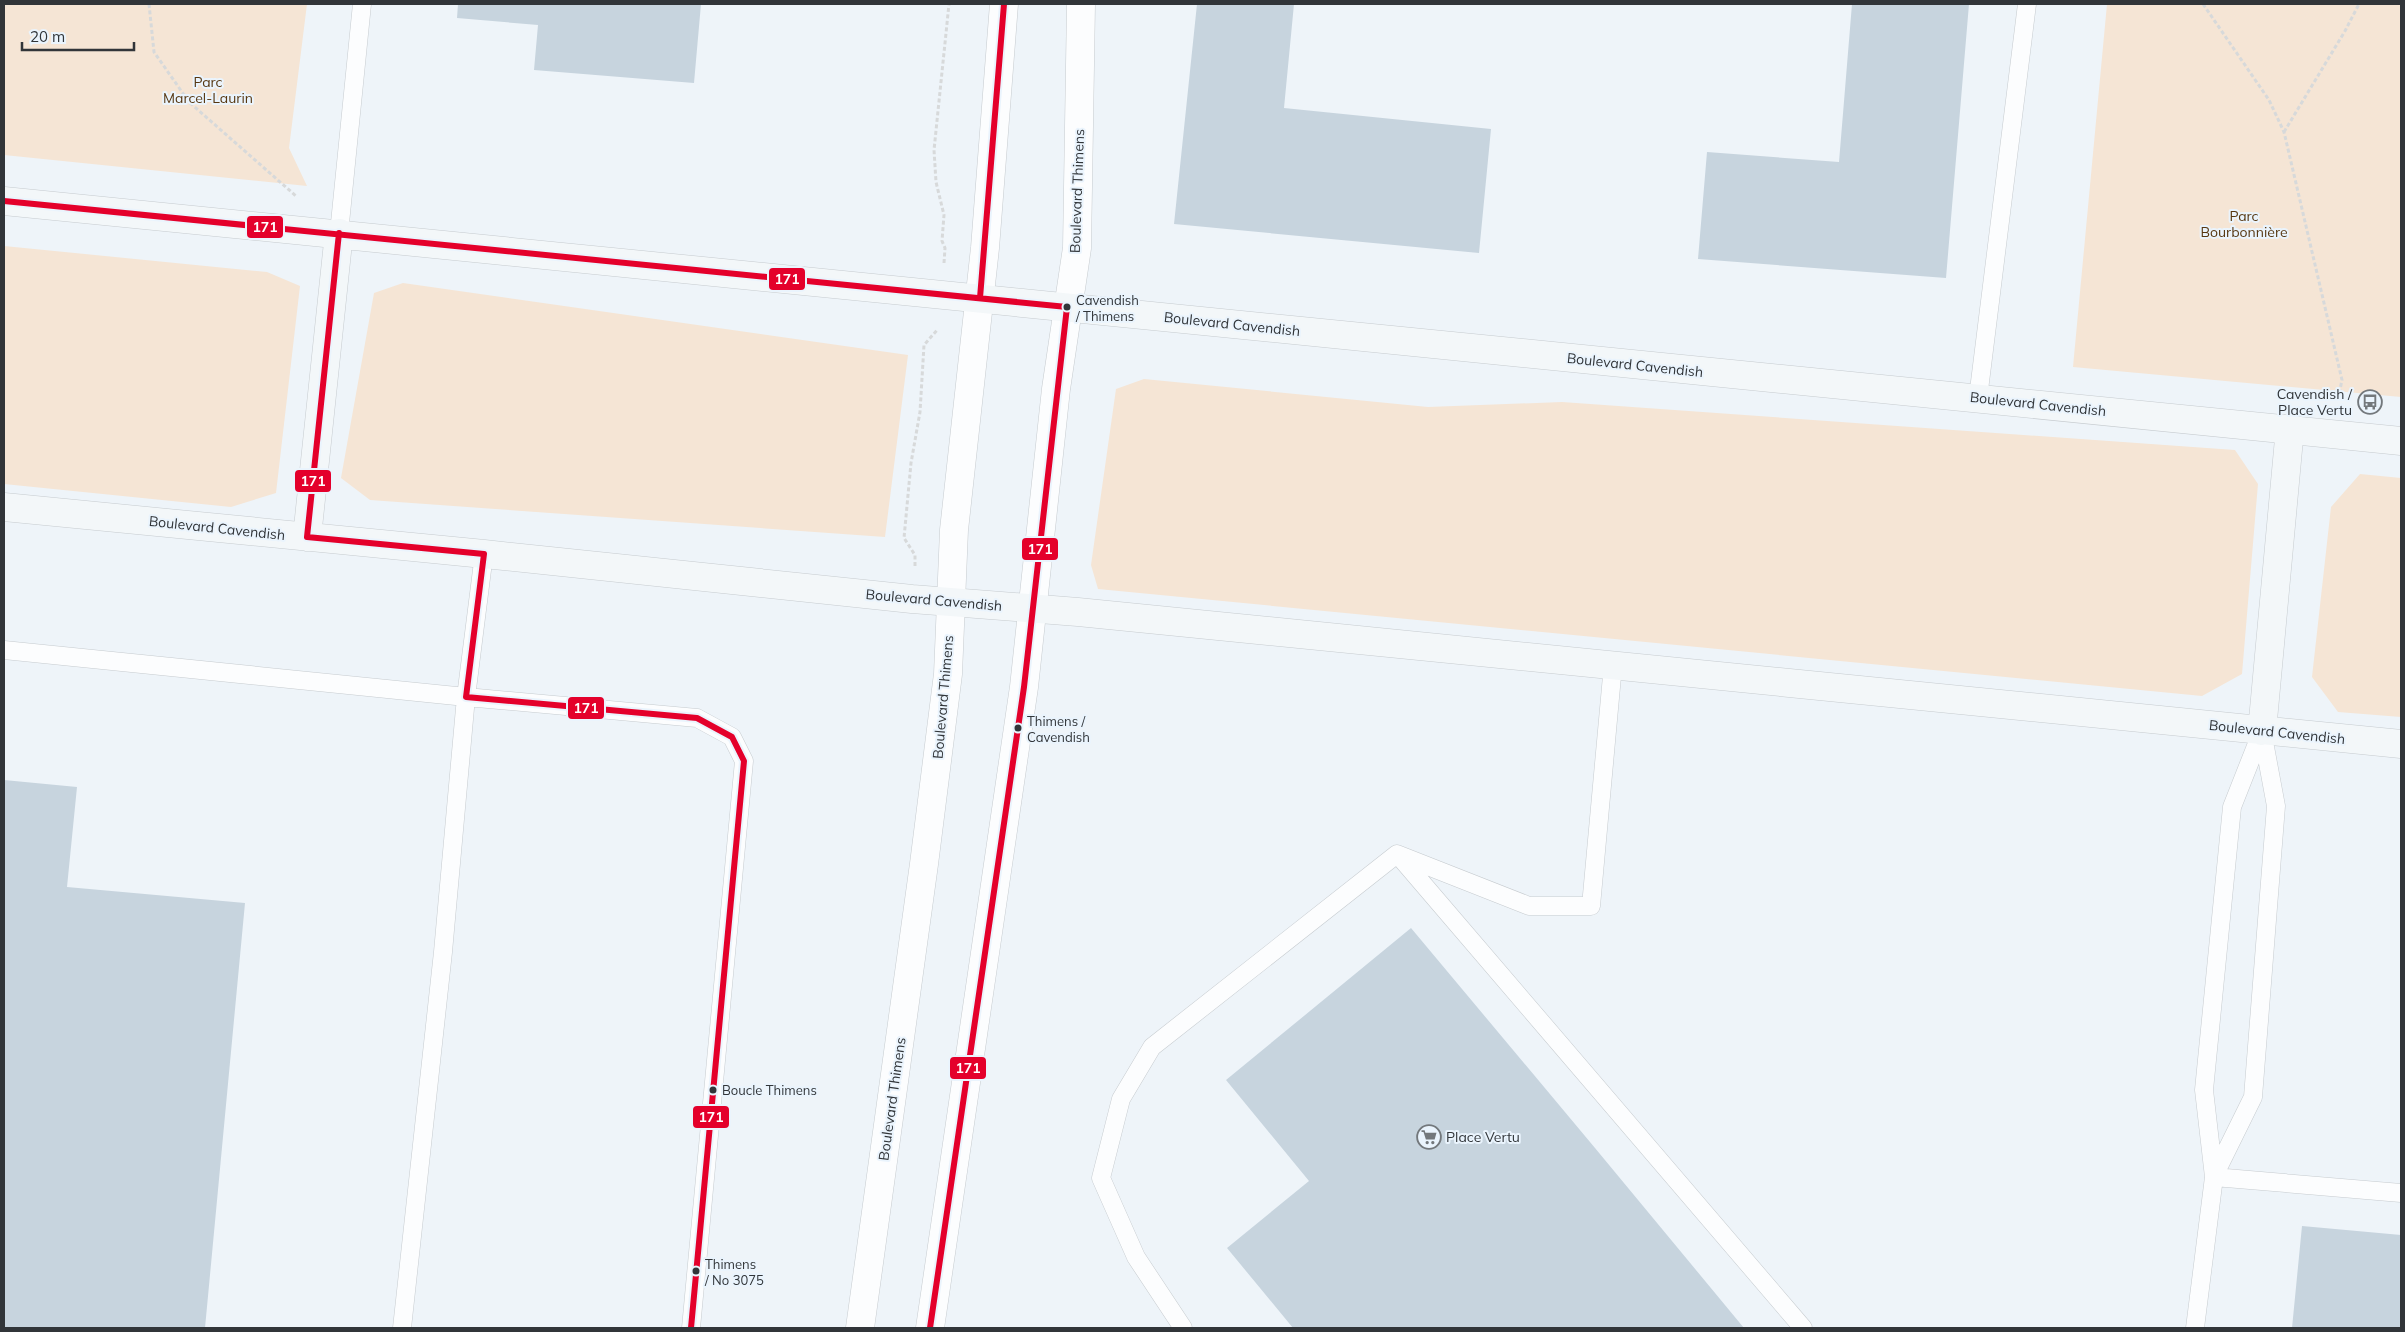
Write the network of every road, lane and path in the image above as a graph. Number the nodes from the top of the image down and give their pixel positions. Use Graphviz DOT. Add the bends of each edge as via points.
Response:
graph roads {
  1 [pos="149,4"];
  2 [pos="362,4"];
  3 [pos="949,4"];
  4 [pos="1004,4"];
  5 [pos="1081,4"];
  6 [pos="2027,4"];
  7 [pos="2203,4"];
  8 [pos="2359,4"];
  9 [pos="2284,132"];
  10 [pos="4,201"];
  11 [pos="339,233"];
  12 [pos="942,242"];
  13 [pos="980,298"];
  14 [pos="1067,307"];
  15 [pos="934,334"];
  16 [pos="1978,398"];
  17 [pos="2338,399"];
  18 [pos="2290,428"];
  19 [pos="2401,440"];
  20 [pos="4,507"];
  21 [pos="307,537"];
  22 [pos="912,549"];
  23 [pos="484,554"];
  24 [pos="950,602"];
  25 [pos="1034,608"];
  26 [pos="4,650"];
  27 [pos="1613,665"];
  28 [pos="466,697"];
  29 [pos="2262,731"];
  30 [pos="2401,744"];
  31 [pos="1397,854"];
  32 [pos="2214,1176"];
  33 [pos="2401,1193"];
  34 [pos="402,1328"];
  35 [pos="691,1328"];
  36 [pos="860,1328"];
  37 [pos="930,1328"];
  38 [pos="1183,1328"];
  39 [pos="1803,1328"];
  40 [pos="2195,1328"];
  1 -- 11 [label="path" via="154,52 190,102"];
  2 -- 11 [label="lane"];
  3 -- 12 [label="path" via="934,150 936,182 944,215"];
  4 -- 13 [label="street, Boulevard Thimens"];
  5 -- 14 [label="street, Boulevard Thimens" via="1078,229"];
  6 -- 16 [label="lane"];
  7 -- 9 [label="path" via="2269,100"];
  8 -- 9 [label="path"];
  9 -- 17 [label="path" via="2342,380"];
  10 -- 11 [label="main road, Boulevard Cavendish"];
  11 -- 13 [label="main road, Boulevard Cavendish"];
  11 -- 21 [label="main road"];
  13 -- 14 [label="main road, Boulevard Cavendish"];
  13 -- 24 [label="street, Boulevard Thimens" via="954,530"];
  14 -- 16 [label="main road, Boulevard Cavendish"];
  14 -- 25 [label="street, Boulevard Thimens"];
  15 -- 22 [label="path" via="924,344 920,412 911,463 904,538"];
  16 -- 18 [label="main road, Boulevard Cavendish"];
  18 -- 19 [label="main road, Boulevard Cavendish"];
  18 -- 29 [label="main road"];
  20 -- 21 [label="main road, Boulevard Cavendish"];
  21 -- 23 [label="main road, Boulevard Cavendish"];
  23 -- 24 [label="main road, Boulevard Cavendish"];
  23 -- 28 [label="lane"];
  24 -- 25 [label="main road, Boulevard Cavendish"];
  24 -- 36 [label="street, Boulevard Thimens" via="945,703"];
  25 -- 27 [label="main road, Boulevard Cavendish"];
  25 -- 37 [label="street, Boulevard Thimens"];
  26 -- 28 [label="lane"];
  27 -- 29 [label="main road, Boulevard Cavendish"];
  27 -- 31 [label="lane" via="1591,906 1529,906"];
  28 -- 34 [label="lane" via="443,952"];
  28 -- 35 [label="lane" via="697,718 732,737 744,761"];
  29 -- 30 [label="main road, Boulevard Cavendish"];
  29 -- 32 [label="lane" via="2232,807 2204,1090"];
  29 -- 32 [label="lane" via="2276,806 2253,1097"];
  31 -- 38 [label="lane" via="1152,1047 1121,1099 1101,1178 1136,1258"];
  31 -- 39 [label="lane"];
  32 -- 33 [label="lane"];
  32 -- 40 [label="lane"];
}
